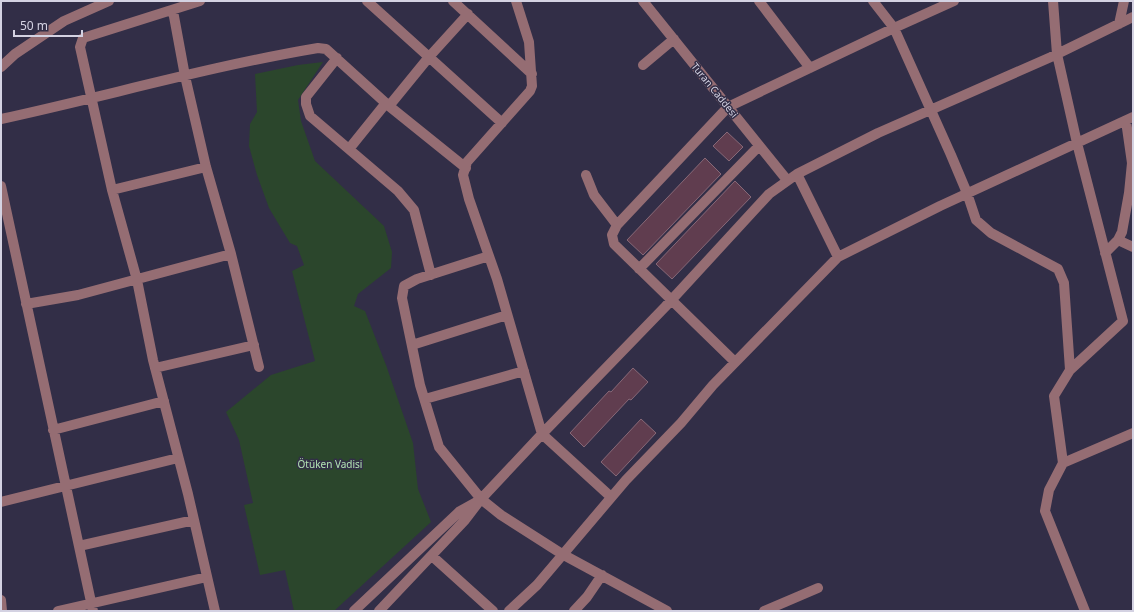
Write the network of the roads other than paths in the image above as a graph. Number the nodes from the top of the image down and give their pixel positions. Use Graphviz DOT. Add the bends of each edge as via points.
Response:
graph roads {
  1 [pos="109,1"];
  2 [pos="200,1"];
  3 [pos="367,1"];
  4 [pos="453,1"];
  5 [pos="516,1"];
  6 [pos="643,1"];
  7 [pos="760,1"];
  8 [pos="874,1"];
  9 [pos="954,1"];
  10 [pos="1053,1"];
  11 [pos="1124,1"];
  12 [pos="172,11"];
  13 [pos="468,14"];
  14 [pos="1133,17"];
  15 [pos="1119,24"];
  16 [pos="894,28"];
  17 [pos="674,39"];
  18 [pos="1057,54"];
  19 [pos="429,57"];
  20 [pos="336,58"];
  21 [pos="643,65"];
  22 [pos="1,67"];
  23 [pos="810,68"];
  24 [pos="532,74"];
  25 [pos="185,76"];
  26 [pos="91,99"];
  27 [pos="387,104"];
  28 [pos="728,107"];
  29 [pos="932,110"];
  30 [pos="1,119"];
  31 [pos="1129,119"];
  32 [pos="502,123"];
  33 [pos="1077,143"];
  34 [pos="759,146"];
  35 [pos="349,149"];
  36 [pos="206,168"];
  37 [pos="466,168"];
  38 [pos="797,174"];
  39 [pos="586,175"];
  40 [pos="787,180"];
  41 [pos="1,186"];
  42 [pos="112,190"];
  43 [pos="967,193"];
  44 [pos="617,225"];
  45 [pos="1118,240"];
  46 [pos="1133,247"];
  47 [pos="1105,253"];
  48 [pos="231,254"];
  49 [pos="489,256"];
  50 [pos="838,257"];
  51 [pos="639,269"];
  52 [pos="431,275"];
  53 [pos="137,280"];
  54 [pos="671,300"];
  55 [pos="26,304"];
  56 [pos="507,315"];
  57 [pos="254,345"];
  58 [pos="412,345"];
  59 [pos="735,362"];
  60 [pos="259,367"];
  61 [pos="155,368"];
  62 [pos="1070,370"];
  63 [pos="524,371"];
  64 [pos="425,399"];
  65 [pos="164,401"];
  66 [pos="53,430"];
  67 [pos="1133,433"];
  68 [pos="542,434"];
  69 [pos="178,458"];
  70 [pos="1063,463"];
  71 [pos="66,485"];
  72 [pos="611,497"];
  73 [pos="481,499"];
  74 [pos="1,502"];
  75 [pos="194,520"];
  76 [pos="79,546"];
  77 [pos="562,554"];
  78 [pos="432,556"];
  79 [pos="602,575"];
  80 [pos="207,577"];
  81 [pos="818,588"];
  82 [pos="1,600"];
  83 [pos="92,607"];
  84 [pos="2,611"];
  85 [pos="58,611"];
  86 [pos="215,611"];
  87 [pos="354,611"];
  88 [pos="379,611"];
  89 [pos="493,611"];
  90 [pos="509,611"];
  91 [pos="574,611"];
  92 [pos="667,611"];
  93 [pos="764,611"];
  94 [pos="1085,611"];
  1 -- 22 [label="street" via="64,21 15,54"];
  2 -- 12 [label="street"];
  3 -- 19 [label="street"];
  4 -- 13 [label="street"];
  5 -- 24 [label="street" via="529,42"];
  6 -- 17 [label="street, Turan Caddesi"];
  7 -- 23 [label="street"];
  8 -- 16 [label="street"];
  9 -- 16 [label="street"];
  10 -- 18 [label="street"];
  11 -- 15 [label="street"];
  12 -- 25 [label="street"];
  12 -- 26 [label="street" via="83,38 80,47"];
  13 -- 19 [label="street"];
  13 -- 24 [label="street"];
  14 -- 15 [label="street"];
  15 -- 18 [label="street"];
  16 -- 23 [label="street"];
  16 -- 29 [label="street"];
  17 -- 21 [label="street"];
  17 -- 28 [label="street, Turan Caddesi"];
  18 -- 29 [label="street"];
  18 -- 33 [label="street"];
  19 -- 27 [label="street"];
  19 -- 32 [label="street"];
  20 -- 25 [label="street" via="326,49 318,48 248,60"];
  20 -- 27 [label="street"];
  20 -- 35 [label="street" via="306,97 306,104 310,116"];
  23 -- 28 [label="street"];
  24 -- 32 [label="street" via="530,91"];
  25 -- 26 [label="street"];
  25 -- 36 [label="street"];
  26 -- 30 [label="street"];
  26 -- 42 [label="street"];
  27 -- 35 [label="street"];
  27 -- 37 [label="street"];
  28 -- 34 [label="street, Turan Caddesi"];
  28 -- 44 [label="street"];
  29 -- 38 [label="street" via="878,133"];
  29 -- 43 [label="street"];
  31 -- 33 [label="street"];
  31 -- 45 [label="street" via="1132,163 1122,232"];
  32 -- 37 [label="street" via="467,162"];
  33 -- 43 [label="street"];
  33 -- 47 [label="street"];
  34 -- 40 [label="street, Turan Caddesi"];
  34 -- 51 [label="street"];
  35 -- 52 [label="street" via="398,191 414,210"];
  36 -- 42 [label="street"];
  36 -- 48 [label="street"];
  37 -- 49 [label="street" via="464,176 469,198"];
  38 -- 40 [label="street"];
  38 -- 50 [label="street"];
  39 -- 44 [label="street" via="594,195"];
  40 -- 54 [label="street" via="744,219"];
  41 -- 55 [label="street"];
  42 -- 53 [label="street"];
  43 -- 50 [label="street"];
  43 -- 62 [label="street" via="976,220 991,233 1058,269 1064,283"];
  44 -- 51 [label="street" via="612,235 614,244"];
  45 -- 46 [label="street"];
  45 -- 47 [label="street"];
  47 -- 62 [label="street" via="1123,322"];
  48 -- 53 [label="street"];
  48 -- 57 [label="street"];
  49 -- 52 [label="street"];
  49 -- 56 [label="street"];
  50 -- 59 [label="street"];
  51 -- 54 [label="street"];
  52 -- 58 [label="street" via="404,286 402,298"];
  53 -- 55 [label="street" via="78,295"];
  53 -- 61 [label="street"];
  54 -- 59 [label="street"];
  54 -- 68 [label="street"];
  55 -- 66 [label="street"];
  56 -- 58 [label="street"];
  56 -- 63 [label="street"];
  57 -- 60 [label="street"];
  57 -- 61 [label="street"];
  58 -- 64 [label="street"];
  59 -- 72 [label="street"];
  61 -- 65 [label="street"];
  62 -- 70 [label="street" via="1054,396"];
  63 -- 64 [label="street"];
  63 -- 68 [label="street"];
  64 -- 73 [label="street" via="439,448"];
  65 -- 66 [label="street"];
  65 -- 69 [label="street"];
  66 -- 71 [label="street"];
  67 -- 70 [label="street"];
  68 -- 72 [label="street"];
  68 -- 73 [label="street"];
  69 -- 71 [label="street"];
  69 -- 75 [label="street"];
  70 -- 94 [label="street" via="1049,490 1045,511"];
  71 -- 74 [label="street"];
  71 -- 76 [label="street"];
  72 -- 77 [label="street"];
  73 -- 77 [label="street" via="501,515"];
  73 -- 78 [label="street"];
  73 -- 87 [label="street" via="460,511"];
  75 -- 76 [label="street"];
  75 -- 80 [label="street"];
  76 -- 83 [label="street"];
  77 -- 79 [label="street"];
  77 -- 90 [label="street" via="537,585"];
  78 -- 88 [label="street"];
  78 -- 89 [label="street"];
  79 -- 91 [label="street"];
  79 -- 92 [label="street"];
  80 -- 83 [label="street"];
  80 -- 86 [label="street"];
  81 -- 93 [label="street"];
  82 -- 84 [label="street"];
  83 -- 85 [label="street"];
}
